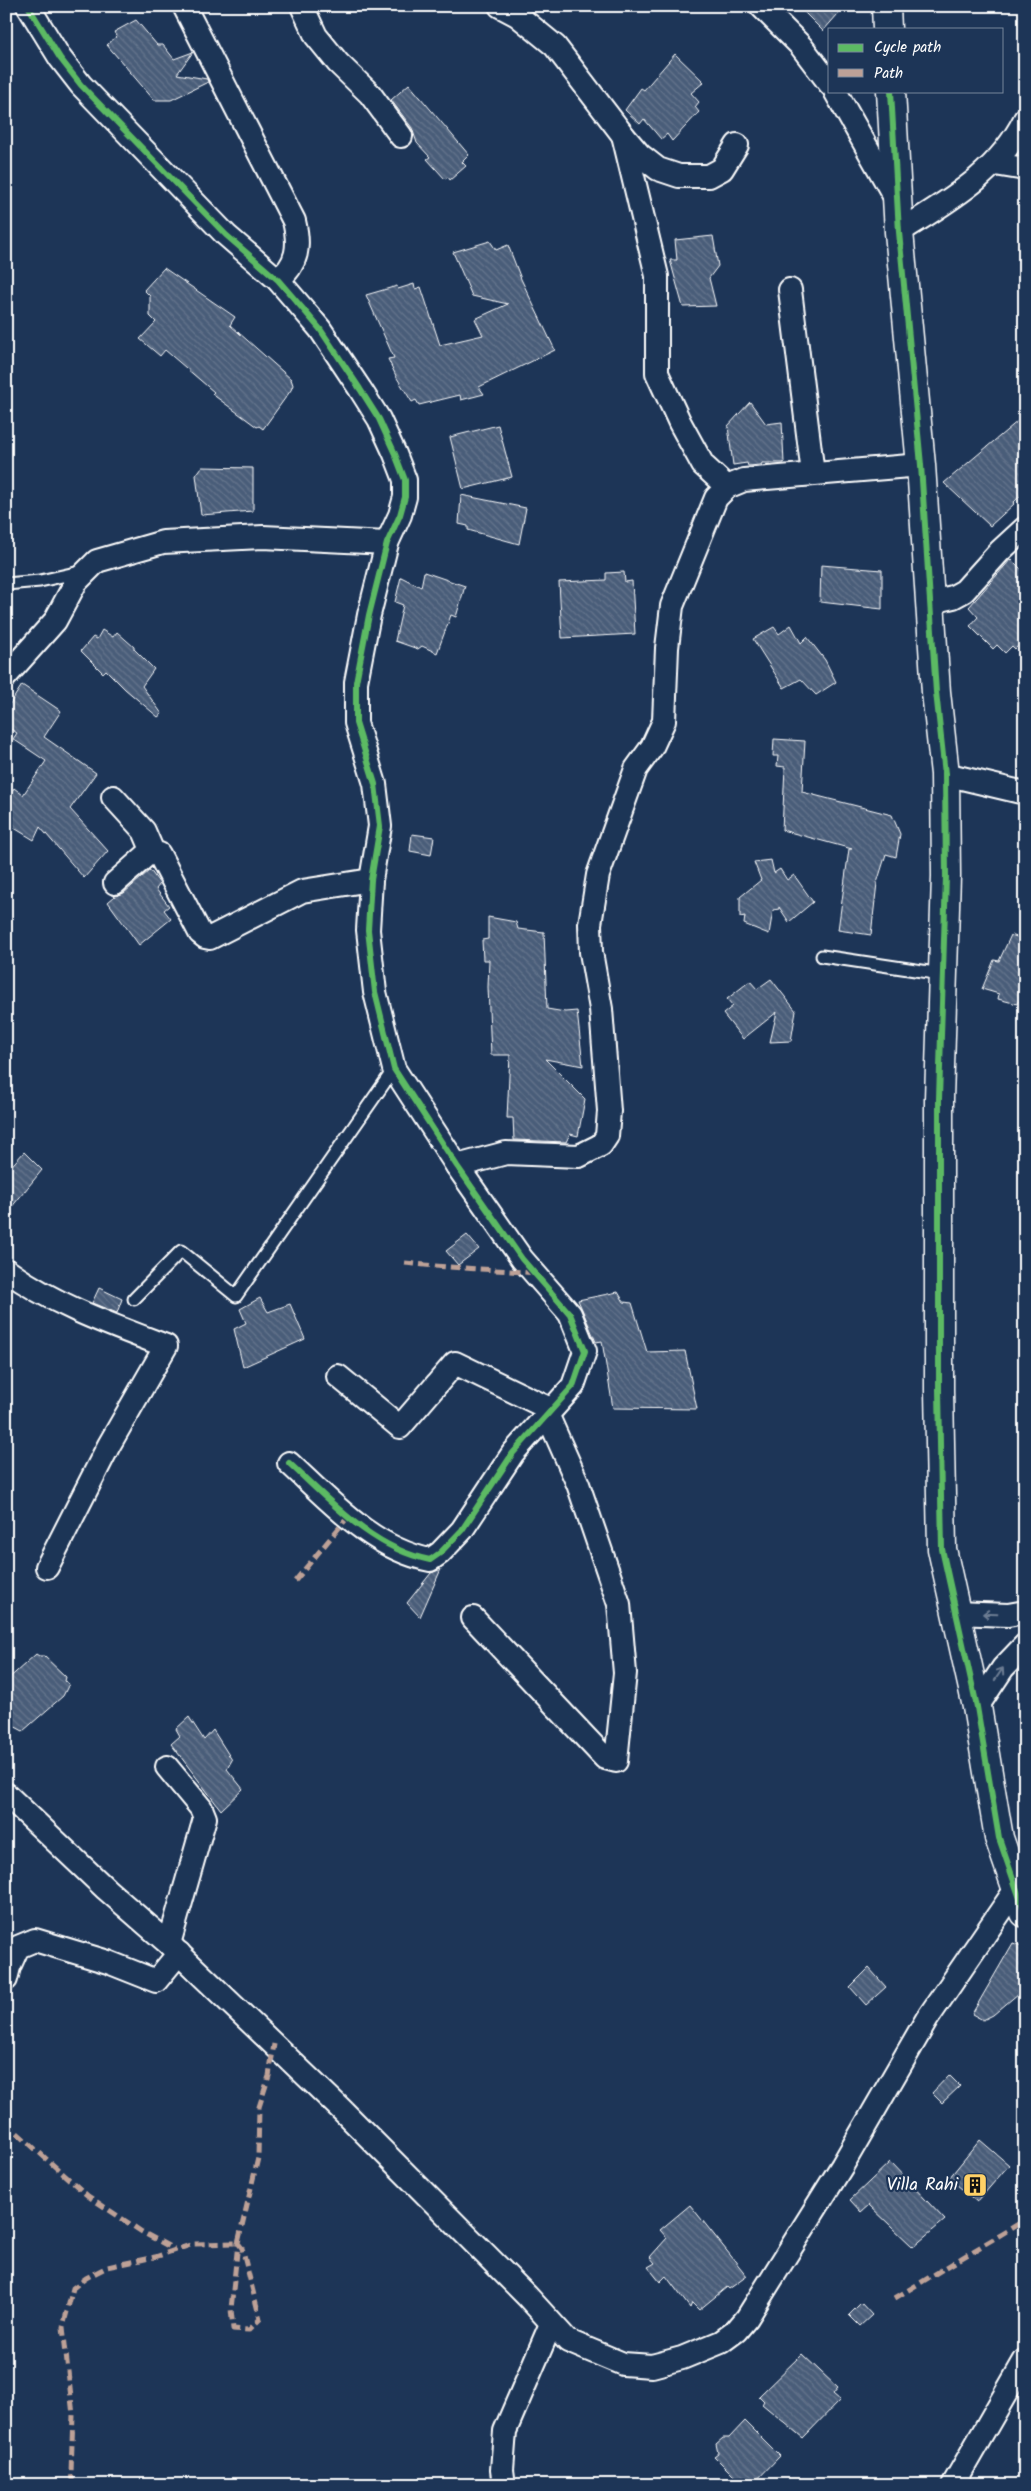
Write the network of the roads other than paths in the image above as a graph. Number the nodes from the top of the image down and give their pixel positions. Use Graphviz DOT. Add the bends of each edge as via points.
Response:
graph roads {
  1 [pos="28,6"];
  2 [pos="184,6"];
  3 [pos="302,6"];
  4 [pos="500,6"];
  5 [pos="761,6"];
  6 [pos="886,6"];
  7 [pos="887,28"];
  8 [pos="828,81"];
  9 [pos="836,92"];
  10 [pos="891,92"];
  11 [pos="1025,120"];
  12 [pos="623,135"];
  13 [pos="401,136"];
  14 [pos="736,145"];
  15 [pos="995,164"];
  16 [pos="1025,169"];
  17 [pos="897,201"];
  18 [pos="899,232"];
  19 [pos="278,280"];
  20 [pos="790,290"];
  21 [pos="921,466"];
  22 [pos="813,474"];
  23 [pos="727,487"];
  24 [pos="1025,528"];
  25 [pos="387,543"];
  26 [pos="84,571"];
  27 [pos="6,584"];
  28 [pos="931,602"];
  29 [pos="6,676"];
  30 [pos="945,774"];
  31 [pos="1025,793"];
  32 [pos="113,797"];
  33 [pos="154,852"];
  34 [pos="371,880"];
  35 [pos="115,883"];
  36 [pos="822,956"];
  37 [pos="942,974"];
  38 [pos="394,1069"];
  39 [pos="457,1166"];
  40 [pos="6,1270"];
  41 [pos="134,1299"];
  42 [pos="338,1376"];
  43 [pos="548,1412"];
  44 [pos="289,1463"];
  45 [pos="47,1567"];
  46 [pos="1025,1612"];
  47 [pos="955,1613"];
  48 [pos="473,1618"];
  49 [pos="1025,1645"];
  50 [pos="977,1707"];
  51 [pos="168,1767"];
  52 [pos="6,1794"];
  53 [pos="1020,1901"];
  54 [pos="174,1948"];
  55 [pos="6,1979"];
  56 [pos="551,2324"];
  57 [pos="1025,2360"];
  58 [pos="504,2485"];
  59 [pos="953,2485"];
  1 -- 19 [label="street" via="81,85 226,235"];
  2 -- 19 [label="street" via="294,221 298,238 296,256 288,272"];
  3 -- 13 [label="street" via="316,36 370,94"];
  4 -- 12 [label="street" via="517,15 555,46"];
  5 -- 8 [label="street" via="801,46"];
  6 -- 7 [label="street"];
  9 -- 17 [label="street"];
  10 -- 17 [label="street"];
  11 -- 15 [label="street"];
  12 -- 14 [label="street" via="640,156 658,169 679,176 698,177 722,169"];
  12 -- 23 [label="street" via="657,276 657,372 702,464"];
  15 -- 16 [label="street"];
  15 -- 18 [label="street" via="951,199"];
  17 -- 18 [label="street"];
  18 -- 21 [label="street"];
  19 -- 25 [label="street" via="320,329 379,419 395,454 405,480 405,497"];
  20 -- 22 [label="street"];
  21 -- 22 [label="street"];
  21 -- 28 [label="street"];
  22 -- 23 [label="street" via="744,480"];
  23 -- 39 [label="street" via="716,498 672,606 664,721 652,747 636,769 598,875 590,924 591,952 602,1008 609,1111 607,1136 601,1146 579,1156 506,1153"];
  24 -- 28 [label="street" via="964,591"];
  25 -- 26 [label="street" via="263,537 163,542 97,561"];
  25 -- 34 [label="street" via="356,682 356,723 375,784 380,826"];
  26 -- 27 [label="lane" via="40,581"];
  26 -- 29 [label="street" via="56,621"];
  28 -- 30 [label="street"];
  30 -- 31 [label="street"];
  30 -- 37 [label="street" via="946,876"];
  32 -- 33 [label="street" via="144,831"];
  33 -- 34 [label="street" via="159,854 205,938 302,891"];
  33 -- 35 [label="street"];
  34 -- 38 [label="street" via="368,930 375,992"];
  36 -- 37 [label="lane"];
  37 -- 47 [label="street" via="939,1390 942,1550"];
  38 -- 39 [label="street"];
  38 -- 41 [label="lane" via="236,1296 181,1251"];
  39 -- 43 [label="street" via="522,1259 570,1314 585,1351 573,1386"];
  40 -- 45 [label="street" via="24,1283 100,1321 166,1346 109,1445"];
  42 -- 43 [label="street" via="400,1427 454,1363"];
  43 -- 44 [label="street" via="513,1453 462,1530 430,1560 363,1530"];
  43 -- 48 [label="street" via="578,1484 619,1604 625,1673 616,1761 605,1758"];
  46 -- 47 [label="street, one-way" via="1008,1615"];
  47 -- 50 [label="street"];
  50 -- 49 [label="street, one-way" via="1003,1668"];
  50 -- 53 [label="street" via="1000,1838"];
  51 -- 54 [label="street" via="205,1818"];
  52 -- 54 [label="street"];
  53 -- 56 [label="street" via="927,2018 842,2166 736,2331 703,2351 652,2366 623,2364 595,2354 568,2341"];
  54 -- 55 [label="street" via="156,1981 36,1940 18,1947"];
  54 -- 56 [label="street" via="356,2124"];
  56 -- 58 [label="street" via="505,2431"];
  57 -- 59 [label="street"];
}
